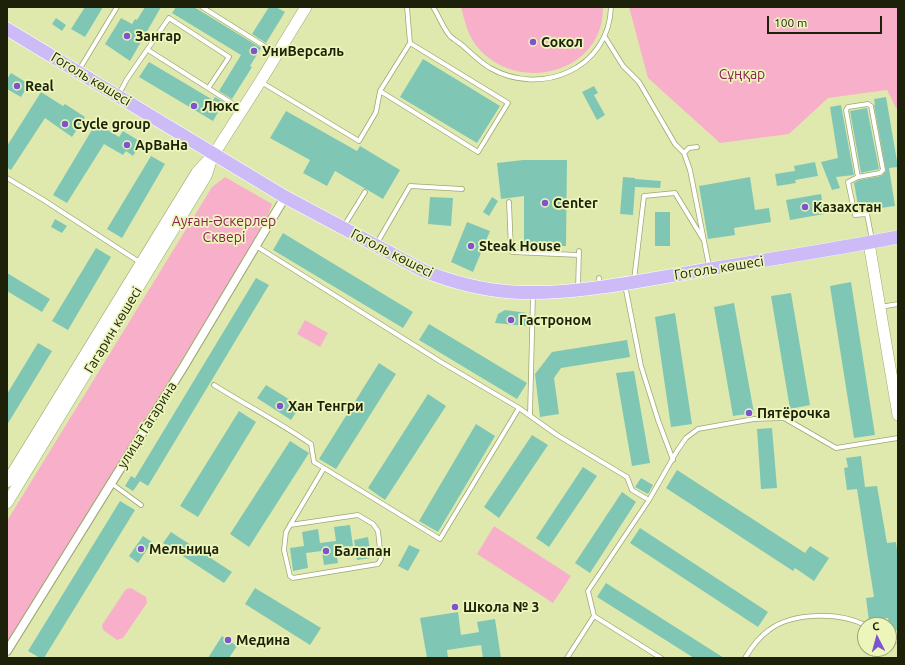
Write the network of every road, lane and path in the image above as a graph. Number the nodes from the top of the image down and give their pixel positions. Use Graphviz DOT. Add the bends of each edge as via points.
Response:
graph roads {
  1 [pos="117,7"];
  2 [pos="202,7"];
  3 [pos="306,7"];
  4 [pos="407,7"];
  5 [pos="433,7"];
  6 [pos="611,7"];
  7 [pos="7,28"];
  8 [pos="605,37"];
  9 [pos="410,43"];
  10 [pos="148,50"];
  11 [pos="277,54"];
  12 [pos="78,72"];
  13 [pos="260,82"];
  14 [pos="209,87"];
  15 [pos="380,91"];
  16 [pos="118,96"];
  17 [pos="242,110"];
  18 [pos="697,147"];
  19 [pos="684,153"];
  20 [pos="214,154"];
  21 [pos="858,177"];
  22 [pos="7,178"];
  23 [pos="462,189"];
  24 [pos="365,192"];
  25 [pos="285,197"];
  26 [pos="509,202"];
  27 [pos="343,228"];
  28 [pos="898,237"];
  29 [pos="704,242"];
  30 [pos="870,242"];
  31 [pos="256,246"];
  32 [pos="376,246"];
  33 [pos="146,265"];
  34 [pos="710,269"];
  35 [pos="629,282"];
  36 [pos="578,289"];
  37 [pos="533,292"];
  38 [pos="898,304"];
  39 [pos="880,307"];
  40 [pos="894,373"];
  41 [pos="214,384"];
  42 [pos="519,408"];
  43 [pos="530,415"];
  44 [pos="898,415"];
  45 [pos="898,438"];
  46 [pos="673,460"];
  47 [pos="324,468"];
  48 [pos="7,482"];
  49 [pos="110,483"];
  50 [pos="649,500"];
  51 [pos="7,503"];
  52 [pos="141,505"];
  53 [pos="290,525"];
  54 [pos="594,616"];
  55 [pos="857,622"];
  56 [pos="7,651"];
  57 [pos="567,658"];
  58 [pos="661,658"];
  59 [pos="745,658"];
  1 -- 12 [label="lane"];
  2 -- 11 [label="lane"];
  3 -- 11 [label="street, Гагарин көшесі"];
  4 -- 9 [label="lane"];
  5 -- 8 [label="lane" via="450,36 478,60 506,75 520,78 555,78 570,72 584,63"];
  6 -- 8 [label="lane" via="611,18"];
  7 -- 12 [label="main road, Гоголь көшесі"];
  8 -- 19 [label="lane" via="623,66 639,82 675,144"];
  9 -- 15 [label="lane"];
  9 -- 15 [label="lane" via="508,103 478,152"];
  10 -- 14 [label="lane"];
  10 -- 14 [label="lane" via="169,18 229,57"];
  10 -- 16 [label="lane"];
  11 -- 13 [label="street, Гагарин көшесі"];
  12 -- 16 [label="main road, Гоголь көшесі"];
  13 -- 15 [label="lane" via="359,141 376,112"];
  13 -- 17 [label="street, Гагарин көшесі"];
  14 -- 17 [label="lane"];
  16 -- 20 [label="main road, Гоголь көшесі"];
  17 -- 20 [label="street, Гагарин көшесі"];
  18 -- 19 [label="lane" via="689,148"];
  19 -- 29 [label="lane" via="690,170"];
  20 -- 25 [label="main road, Гоголь көшесі"];
  20 -- 33 [label="street, Гагарин көшесі" via="197,172"];
  21 -- 21 [label="lane" via="880,173 883,170 871,106 868,104 848,107 846,110"];
  21 -- 30 [label="lane" via="848,182 855,215 867,214"];
  22 -- 33 [label="lane"];
  23 -- 32 [label="lane" via="410,186"];
  24 -- 27 [label="lane"];
  25 -- 27 [label="main road, Гоголь көшесі"];
  25 -- 31 [label="street, улица Гагарина"];
  26 -- 36 [label="lane" via="510,250 579,253"];
  27 -- 32 [label="main road, Гоголь көшесі"];
  28 -- 30 [label="main road, Гоголь көшесі"];
  29 -- 34 [label="lane"];
  29 -- 35 [label="lane" via="675,193 644,196"];
  30 -- 34 [label="main road, Гоголь көшесі"];
  30 -- 39 [label="street"];
  31 -- 42 [label="lane"];
  31 -- 49 [label="street, улица Гагарина"];
  32 -- 37 [label="main road, Гоголь көшесі" via="437,276 511,292"];
  33 -- 48 [label="street, Гагарин көшесі"];
  33 -- 51 [label="street, Гагарин көшесі"];
  34 -- 35 [label="main road, Гоголь көшесі"];
  35 -- 36 [label="main road, Гоголь көшесі" via="599,282"];
  35 -- 46 [label="lane" via="641,366"];
  36 -- 37 [label="main road, Гоголь көшесі"];
  37 -- 43 [label="lane"];
  38 -- 39 [label="lane"];
  39 -- 40 [label="street"];
  40 -- 44 [label="street"];
  41 -- 47 [label="lane" via="311,444 314,462"];
  42 -- 43 [label="lane"];
  42 -- 47 [label="lane" via="440,538"];
  43 -- 50 [label="lane" via="557,435 627,477 632,490"];
  45 -- 46 [label="lane" via="836,448 784,418 754,419 698,429 686,438"];
  46 -- 50 [label="lane"];
  47 -- 53 [label="lane"];
  49 -- 52 [label="lane"];
  49 -- 56 [label="street, улица Гагарина"];
  50 -- 54 [label="lane" via="588,590"];
  53 -- 53 [label="lane" via="286,532 284,550 290,576 294,578 378,564 381,559 378,531 373,524 358,515"];
  54 -- 57 [label="lane"];
  54 -- 58 [label="lane"];
  55 -- 59 [label="lane" via="826,616 795,618 770,629"];
}
